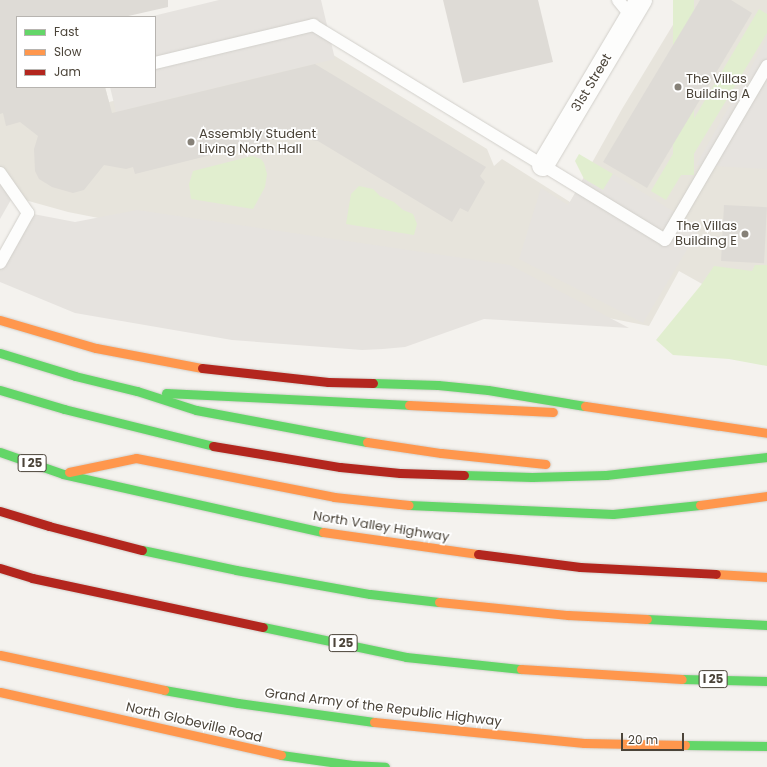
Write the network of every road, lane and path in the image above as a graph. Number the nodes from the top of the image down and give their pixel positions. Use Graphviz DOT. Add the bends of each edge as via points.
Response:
graph roads {
  1 [pos="630,5"];
  2 [pos="156,63"];
  3 [pos="767,66"];
  4 [pos="542,165"];
  5 [pos="0,173"];
  6 [pos="0,263"];
  7 [pos="0,320"];
  8 [pos="0,353"];
  9 [pos="0,390"];
  10 [pos="137,391"];
  11 [pos="642,416"];
  12 [pos="767,433"];
  13 [pos="0,452"];
  14 [pos="767,457"];
  15 [pos="558,465"];
  16 [pos="573,466"];
  17 [pos="674,468"];
  18 [pos="63,474"];
  19 [pos="767,496"];
  20 [pos="0,511"];
  21 [pos="0,568"];
  22 [pos="767,577"];
  23 [pos="32,578"];
  24 [pos="13,581"];
  25 [pos="767,625"];
  26 [pos="0,654"];
  27 [pos="767,681"];
  28 [pos="0,692"];
  29 [pos="767,746"];
  30 [pos="385,767"];
  1 -- 4 [label="street, 31st Street"];
  2 -- 4 [label="lane" via="313,25"];
  3 -- 4 [label="lane" via="665,240"];
  5 -- 6 [label="lane" via="28,213"];
  7 -- 11 [label="main road" via="96,348 216,371 321,381 488,390"];
  8 -- 10 [label="main road"];
  9 -- 17 [label="main road" via="72,411 210,445 340,467 400,473 532,478 606,476"];
  10 -- 11 [label="main road"];
  10 -- 15 [label="main road" via="196,410 376,444"];
  11 -- 12 [label="main road"];
  13 -- 18 [label="main road, North Valley Highway / I 25"];
  14 -- 17 [label="main road"];
  16 -- 17 [label="main road"];
  18 -- 19 [label="main road" via="136,458 334,497 411,506 613,514"];
  18 -- 22 [label="main road, North Valley Highway / I 25" via="327,533 418,547 580,567"];
  20 -- 25 [label="main road" via="134,548 236,570 370,594 568,615"];
  21 -- 23 [label="main road, I 25"];
  23 -- 24 [label="main road"];
  23 -- 27 [label="main road, I 25" via="406,656 569,673"];
  26 -- 29 [label="main road, Grand Army of the Republic Highway" via="132,684 238,703 366,721 584,743"];
  28 -- 30 [label="main road, North Globeville Road" via="267,753"];
}
